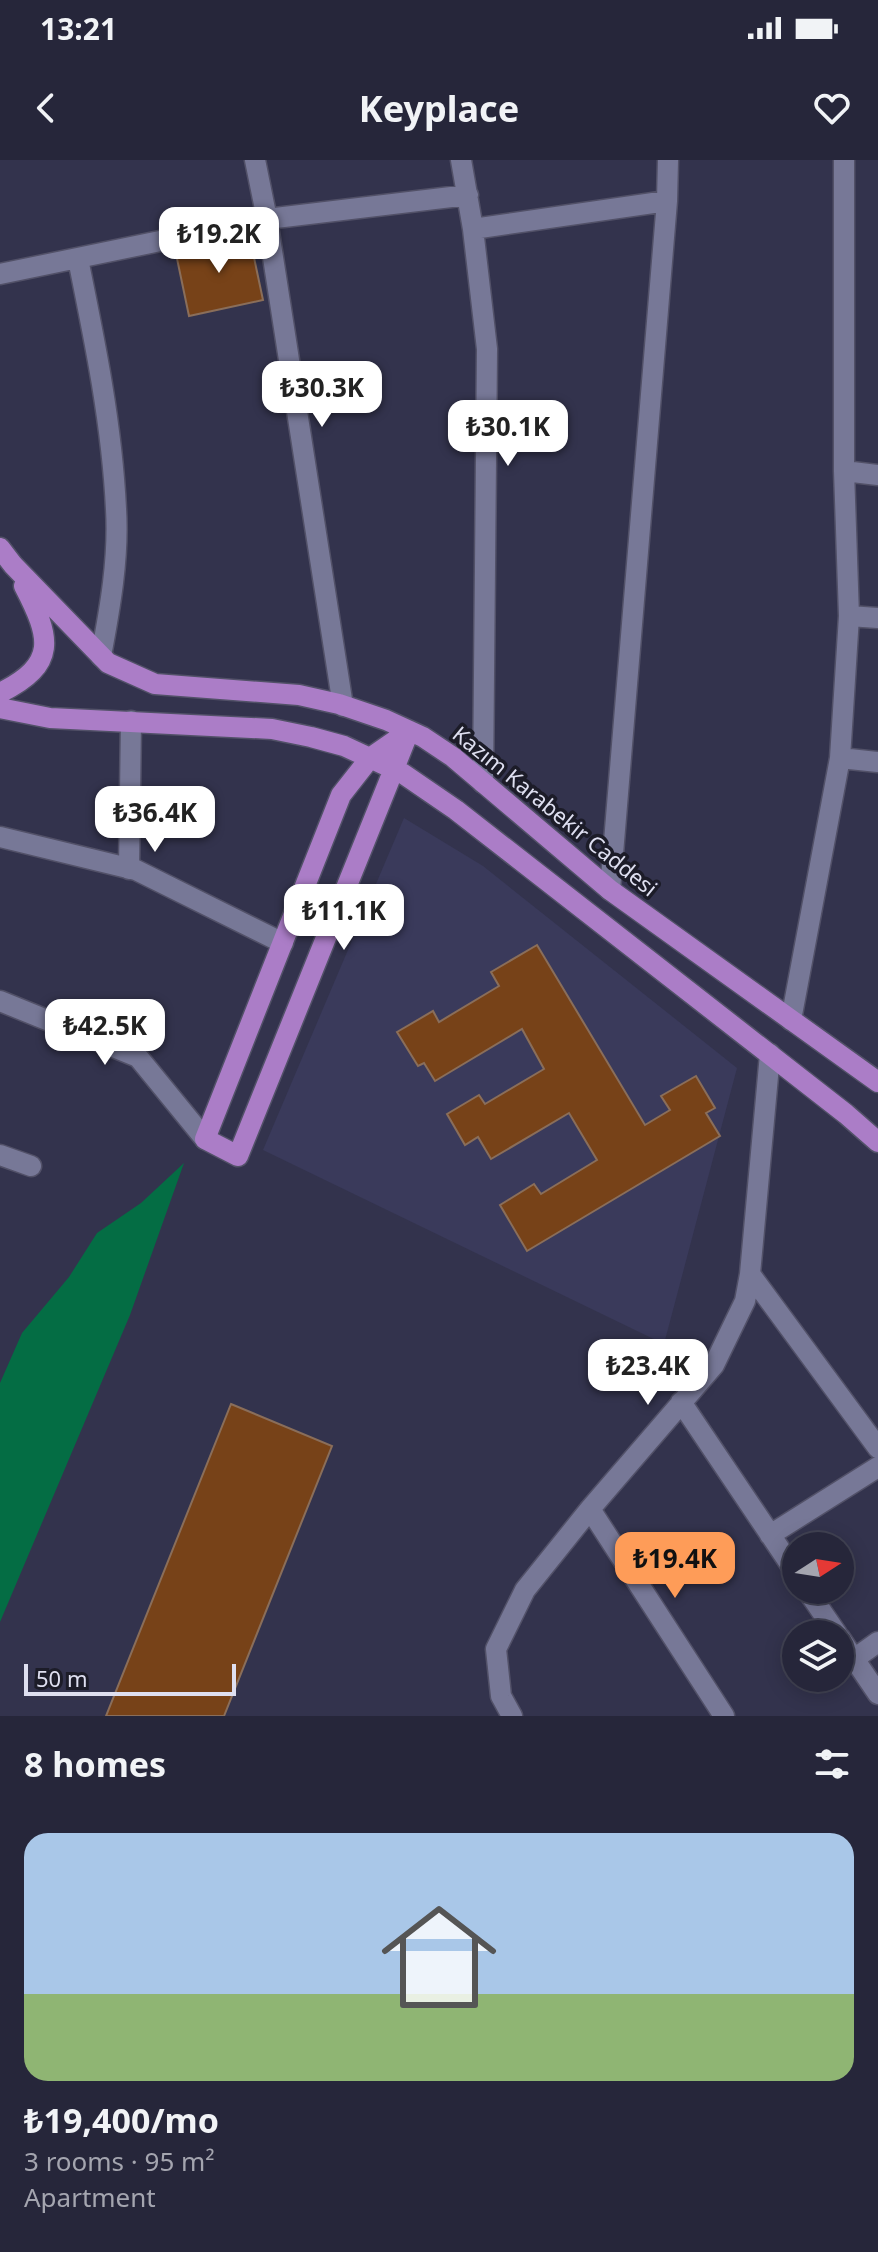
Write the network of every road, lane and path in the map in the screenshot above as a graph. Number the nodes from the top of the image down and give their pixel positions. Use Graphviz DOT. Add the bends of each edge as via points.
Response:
graph roads {
  1 [pos="255,160"];
  2 [pos="461,160"];
  3 [pos="668,160"];
  4 [pos="844,160"];
  5 [pos="468,195"];
  6 [pos="667,201"];
  7 [pos="267,219"];
  8 [pos="473,229"];
  9 [pos="78,259"];
  10 [pos="0,274"];
  11 [pos="844,471"];
  12 [pos="878,475"];
  13 [pos="6,556"];
  14 [pos="849,616"];
  15 [pos="878,618"];
  16 [pos="101,656"];
  17 [pos="0,693"];
  18 [pos="343,706"];
  19 [pos="0,708"];
  20 [pos="131,721"];
  21 [pos="409,731"];
  22 [pos="370,758"];
  23 [pos="840,758"];
  24 [pos="878,762"];
  25 [pos="394,769"];
  26 [pos="483,783"];
  27 [pos="0,837"];
  28 [pos="129,869"];
  29 [pos="610,890"];
  30 [pos="283,943"];
  31 [pos="0,1001"];
  32 [pos="791,1020"];
  33 [pos="770,1054"];
  34 [pos="878,1082"];
  35 [pos="205,1139"];
  36 [pos="878,1142"];
  37 [pos="0,1155"];
  38 [pos="31,1166"];
  39 [pos="750,1274"];
  40 [pos="681,1402"];
  41 [pos="878,1448"];
  42 [pos="878,1467"];
  43 [pos="590,1509"];
  44 [pos="770,1535"];
  45 [pos="782,1553"];
  46 [pos="878,1642"];
  47 [pos="854,1659"];
  48 [pos="878,1694"];
  49 [pos="512,1716"];
  50 [pos="724,1716"];
  1 -- 7 [label="street"];
  2 -- 5 [label="street"];
  3 -- 6 [label="street"];
  4 -- 11 [label="street"];
  5 -- 7 [label="street"];
  5 -- 8 [label="street"];
  6 -- 8 [label="street"];
  6 -- 29 [label="street"];
  7 -- 9 [label="street"];
  7 -- 18 [label="street"];
  8 -- 26 [label="street" via="487,349"];
  9 -- 10 [label="street"];
  9 -- 16 [label="street" via="104,388 117,512 113,591"];
  11 -- 12 [label="street"];
  11 -- 14 [label="street"];
  13 -- 16 [label="main road, Kazım Karabekir Caddesi"];
  13 -- 17 [label="main road" via="40,616 44,639 40,661 26,680"];
  14 -- 15 [label="street"];
  14 -- 23 [label="street"];
  16 -- 18 [label="main road, Kazım Karabekir Caddesi" via="155,684 299,695"];
  18 -- 21 [label="main road, Kazım Karabekir Caddesi"];
  19 -- 20 [label="main road" via="50,718"];
  20 -- 22 [label="main road" via="272,729 344,746"];
  20 -- 28 [label="street"];
  21 -- 22 [label="main road"];
  21 -- 25 [label="main road"];
  21 -- 26 [label="main road, Kazım Karabekir Caddesi" via="453,757"];
  22 -- 25 [label="main road"];
  22 -- 30 [label="main road" via="341,795"];
  23 -- 24 [label="street"];
  23 -- 32 [label="street"];
  25 -- 33 [label="main road" via="456,810"];
  25 -- 35 [label="main road" via="238,1156"];
  26 -- 29 [label="main road, Kazım Karabekir Caddesi"];
  27 -- 28 [label="street"];
  28 -- 30 [label="street"];
  29 -- 32 [label="main road, Kazım Karabekir Caddesi"];
  30 -- 35 [label="main road"];
  31 -- 35 [label="street" via="138,1057"];
  32 -- 34 [label="main road, Kazım Karabekir Caddesi"];
  33 -- 36 [label="main road"];
  33 -- 39 [label="street"];
  37 -- 38 [label="street"];
  39 -- 40 [label="street" via="745,1301 714,1365"];
  39 -- 41 [label="street"];
  40 -- 43 [label="street"];
  40 -- 44 [label="street"];
  42 -- 44 [label="street"];
  43 -- 49 [label="street" via="525,1590 496,1649 501,1696"];
  43 -- 50 [label="street"];
  44 -- 45 [label="street"];
  46 -- 47 [label="street"];
  47 -- 48 [label="street"];
}
